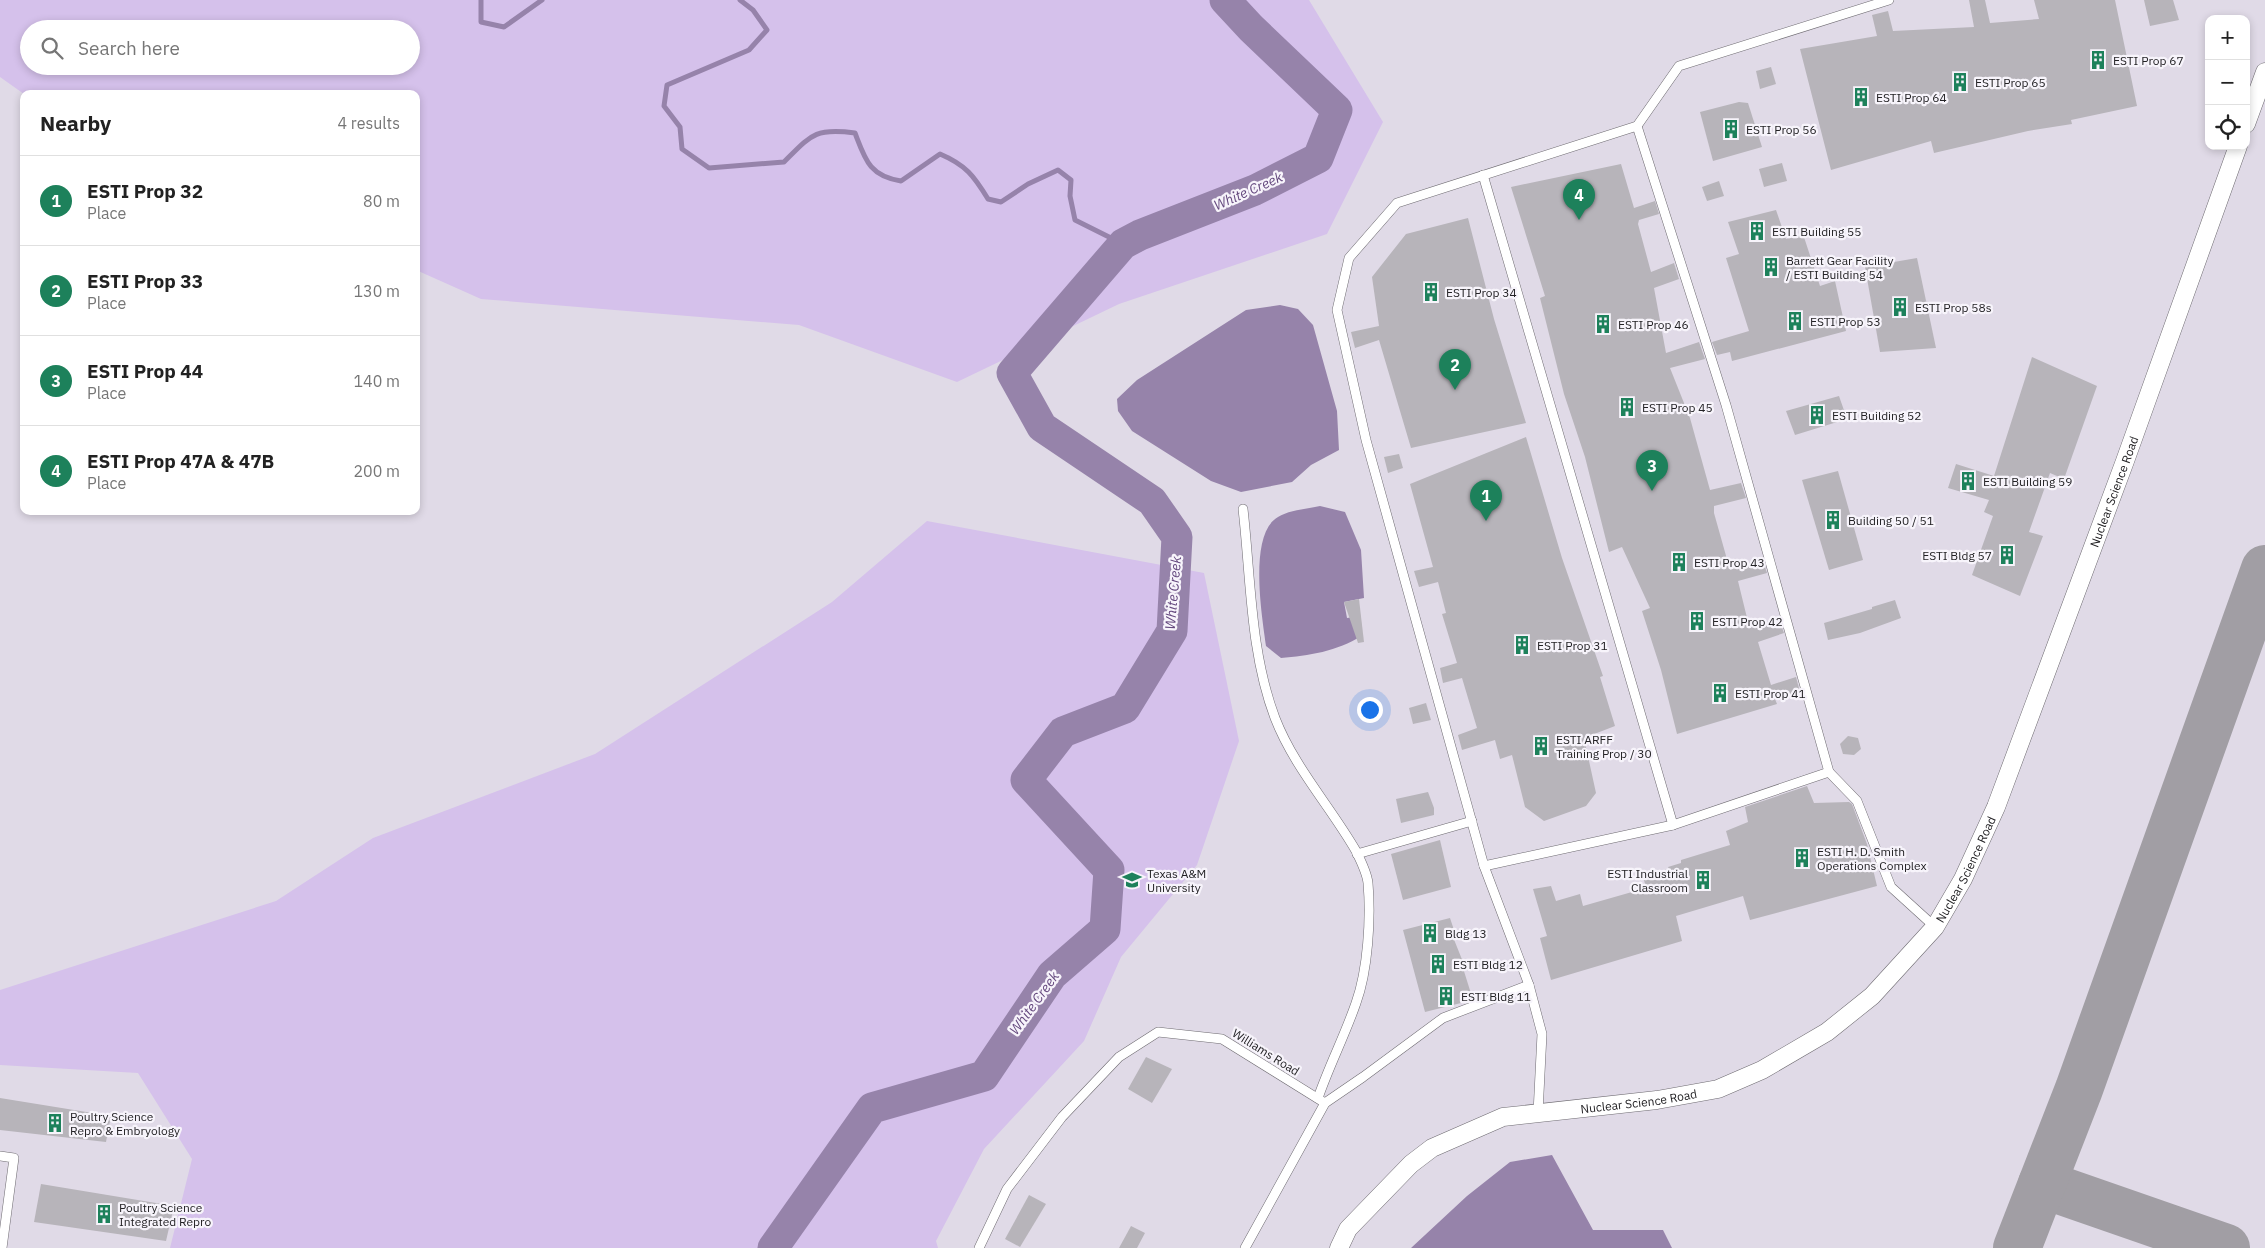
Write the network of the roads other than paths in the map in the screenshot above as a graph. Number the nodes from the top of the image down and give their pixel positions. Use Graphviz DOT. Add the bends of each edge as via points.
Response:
graph roads {
  1 [pos="1889,0"];
  2 [pos="2265,72"];
  3 [pos="2250,113"];
  4 [pos="1636,126"];
  5 [pos="2237,150"];
  6 [pos="1483,175"];
  7 [pos="1243,509"];
  8 [pos="1829,772"];
  9 [pos="1472,822"];
  10 [pos="1673,825"];
  11 [pos="1357,854"];
  12 [pos="1484,866"];
  13 [pos="1935,927"];
  14 [pos="1529,985"];
  15 [pos="1321,1100"];
  16 [pos="1538,1113"];
  17 [pos="0,1156"];
  18 [pos="2,1248"];
  19 [pos="979,1248"];
  20 [pos="1245,1248"];
  21 [pos="1339,1248"];
  1 -- 4 [label="lane" via="1678,66"];
  2 -- 3 [label="street"];
  4 -- 6 [label="lane"];
  4 -- 8 [label="lane" via="1726,405"];
  5 -- 13 [label="street, Nuclear Science Road" via="1996,807 1963,879"];
  6 -- 9 [label="lane" via="1397,203 1350,258 1337,310 1368,447"];
  6 -- 10 [label="lane"];
  7 -- 11 [label="lane" via="1250,600 1265,688 1276,720 1305,776 1330,808"];
  8 -- 10 [label="lane"];
  8 -- 13 [label="lane" via="1857,801 1891,887"];
  9 -- 11 [label="lane"];
  9 -- 12 [label="lane"];
  10 -- 12 [label="lane"];
  11 -- 15 [label="lane" via="1368,881 1365,958 1357,1001"];
  12 -- 14 [label="lane"];
  13 -- 16 [label="street, Nuclear Science Road" via="1872,996 1827,1032 1762,1070 1718,1089 1657,1100"];
  14 -- 15 [label="lane" via="1443,1018 1363,1078"];
  14 -- 16 [label="lane" via="1542,1034"];
  15 -- 19 [label="lane, Williams Road" via="1222,1039 1158,1032 1119,1057 1062,1118 1007,1190"];
  15 -- 20 [label="lane"];
  16 -- 21 [label="street, Nuclear Science Road" via="1503,1117 1432,1148 1372,1203 1348,1229"];
  17 -- 18 [label="lane" via="14,1158"];
}
